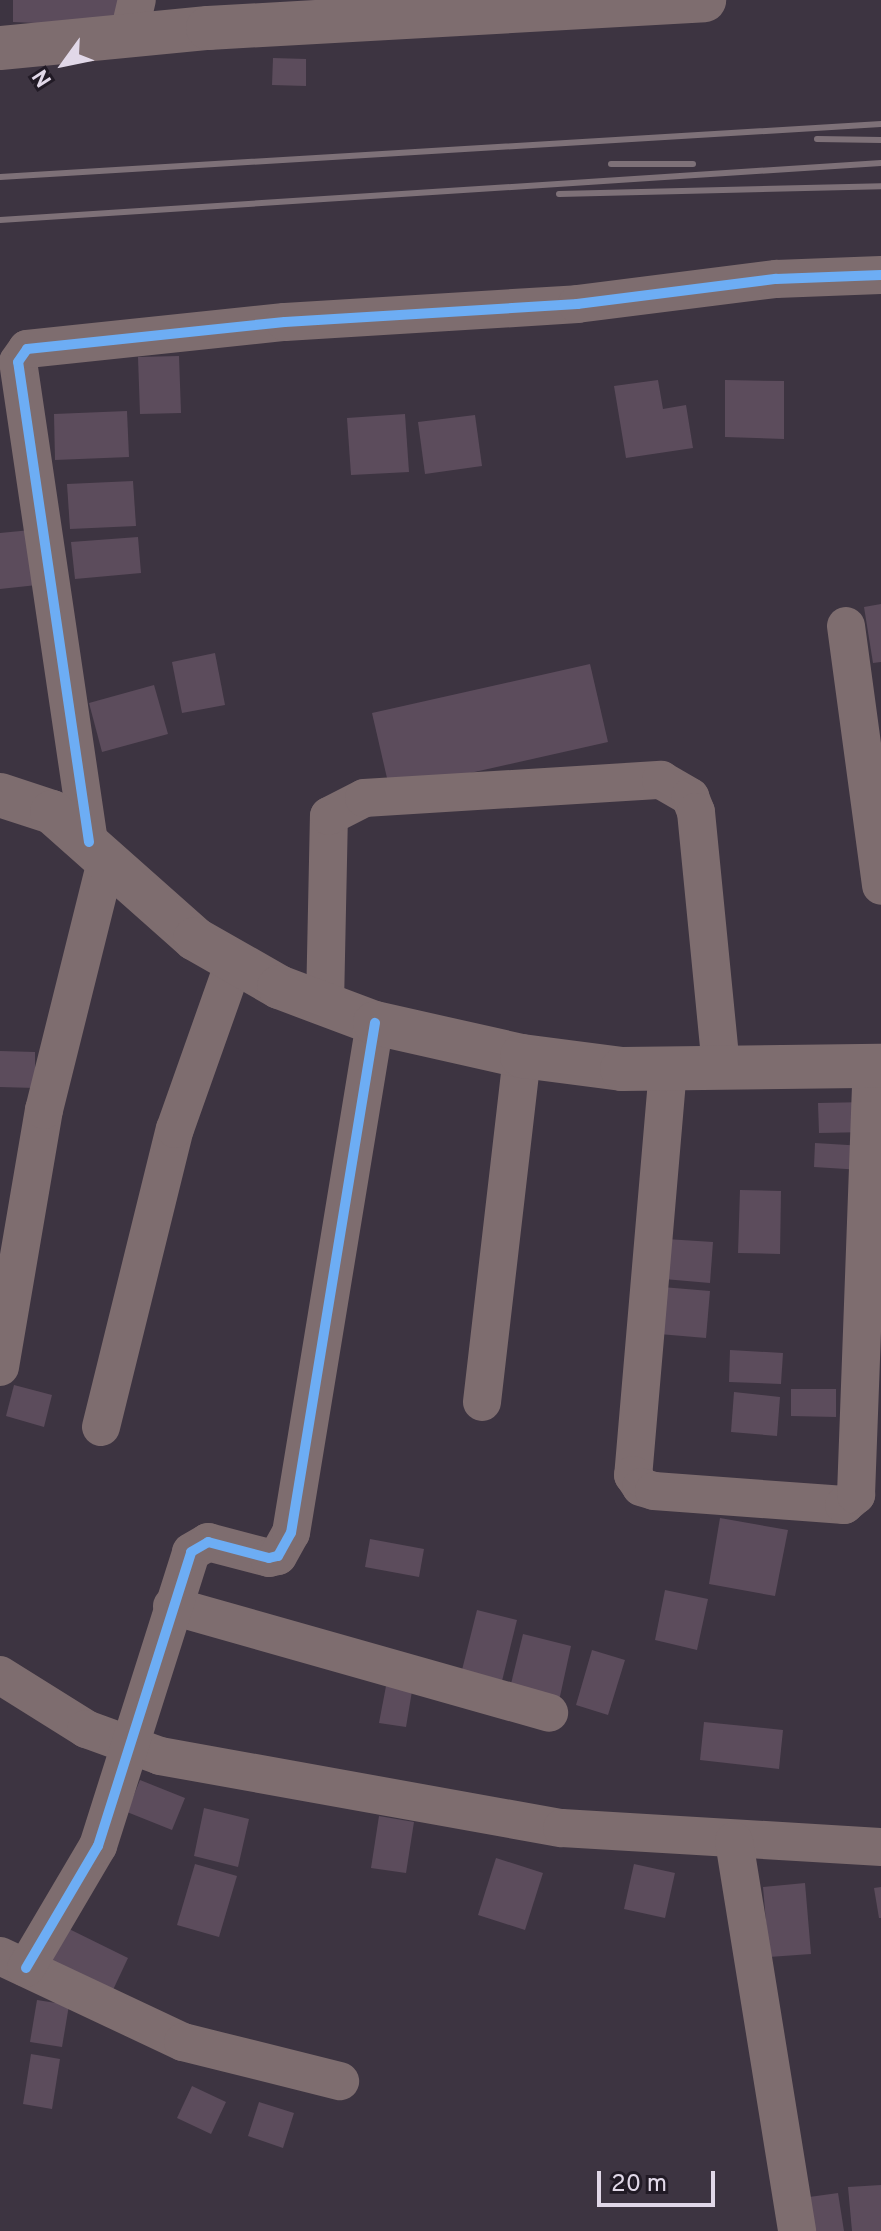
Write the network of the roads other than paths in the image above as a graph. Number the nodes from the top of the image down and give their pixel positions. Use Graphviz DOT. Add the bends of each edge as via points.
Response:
graph roads {
  1 [pos="704,0"];
  2 [pos="133,19"];
  3 [pos="0,48"];
  4 [pos="881,275"];
  5 [pos="846,626"];
  6 [pos="0,795"];
  7 [pos="97,852"];
  8 [pos="881,886"];
  9 [pos="234,962"];
  10 [pos="325,1004"];
  11 [pos="375,1023"];
  12 [pos="522,1056"];
  13 [pos="876,1066"];
  14 [pos="721,1068"];
  15 [pos="668,1069"];
  16 [pos="0,1367"];
  17 [pos="482,1402"];
  18 [pos="101,1427"];
  19 [pos="172,1606"];
  20 [pos="0,1675"];
  21 [pos="549,1713"];
  22 [pos="129,1748"];
  23 [pos="734,1841"];
  24 [pos="881,1847"];
  25 [pos="13,1962"];
  26 [pos="340,2081"];
  27 [pos="797,2231"];
  1 -- 2 [label="street" via="208,28"];
  2 -- 3 [label="street"];
  4 -- 7 [label="street" via="776,279 577,304 285,322 27,349 18,362"];
  5 -- 8 [label="street"];
  6 -- 7 [label="street" via="52,812"];
  7 -- 9 [label="street" via="195,939"];
  7 -- 16 [label="street" via="44,1110"];
  9 -- 10 [label="street"];
  9 -- 18 [label="street" via="175,1129"];
  10 -- 11 [label="street"];
  10 -- 14 [label="street" via="329,816 364,798 661,780 690,797 696,812"];
  11 -- 12 [label="street"];
  11 -- 19 [label="street" via="291,1533 278,1556 269,1558 208,1542 197,1546 186,1561"];
  12 -- 15 [label="street"];
  12 -- 17 [label="street"];
  13 -- 14 [label="street"];
  13 -- 15 [label="street" via="856,1495 844,1505 654,1491 641,1487 633,1475"];
  14 -- 15 [label="street"];
  19 -- 21 [label="street"];
  19 -- 22 [label="street"];
  20 -- 22 [label="street"];
  22 -- 23 [label="street" via="562,1828"];
  22 -- 25 [label="street" via="98,1846"];
  23 -- 24 [label="street"];
  23 -- 27 [label="street"];
  25 -- 26 [label="street" via="183,2042"];
}
